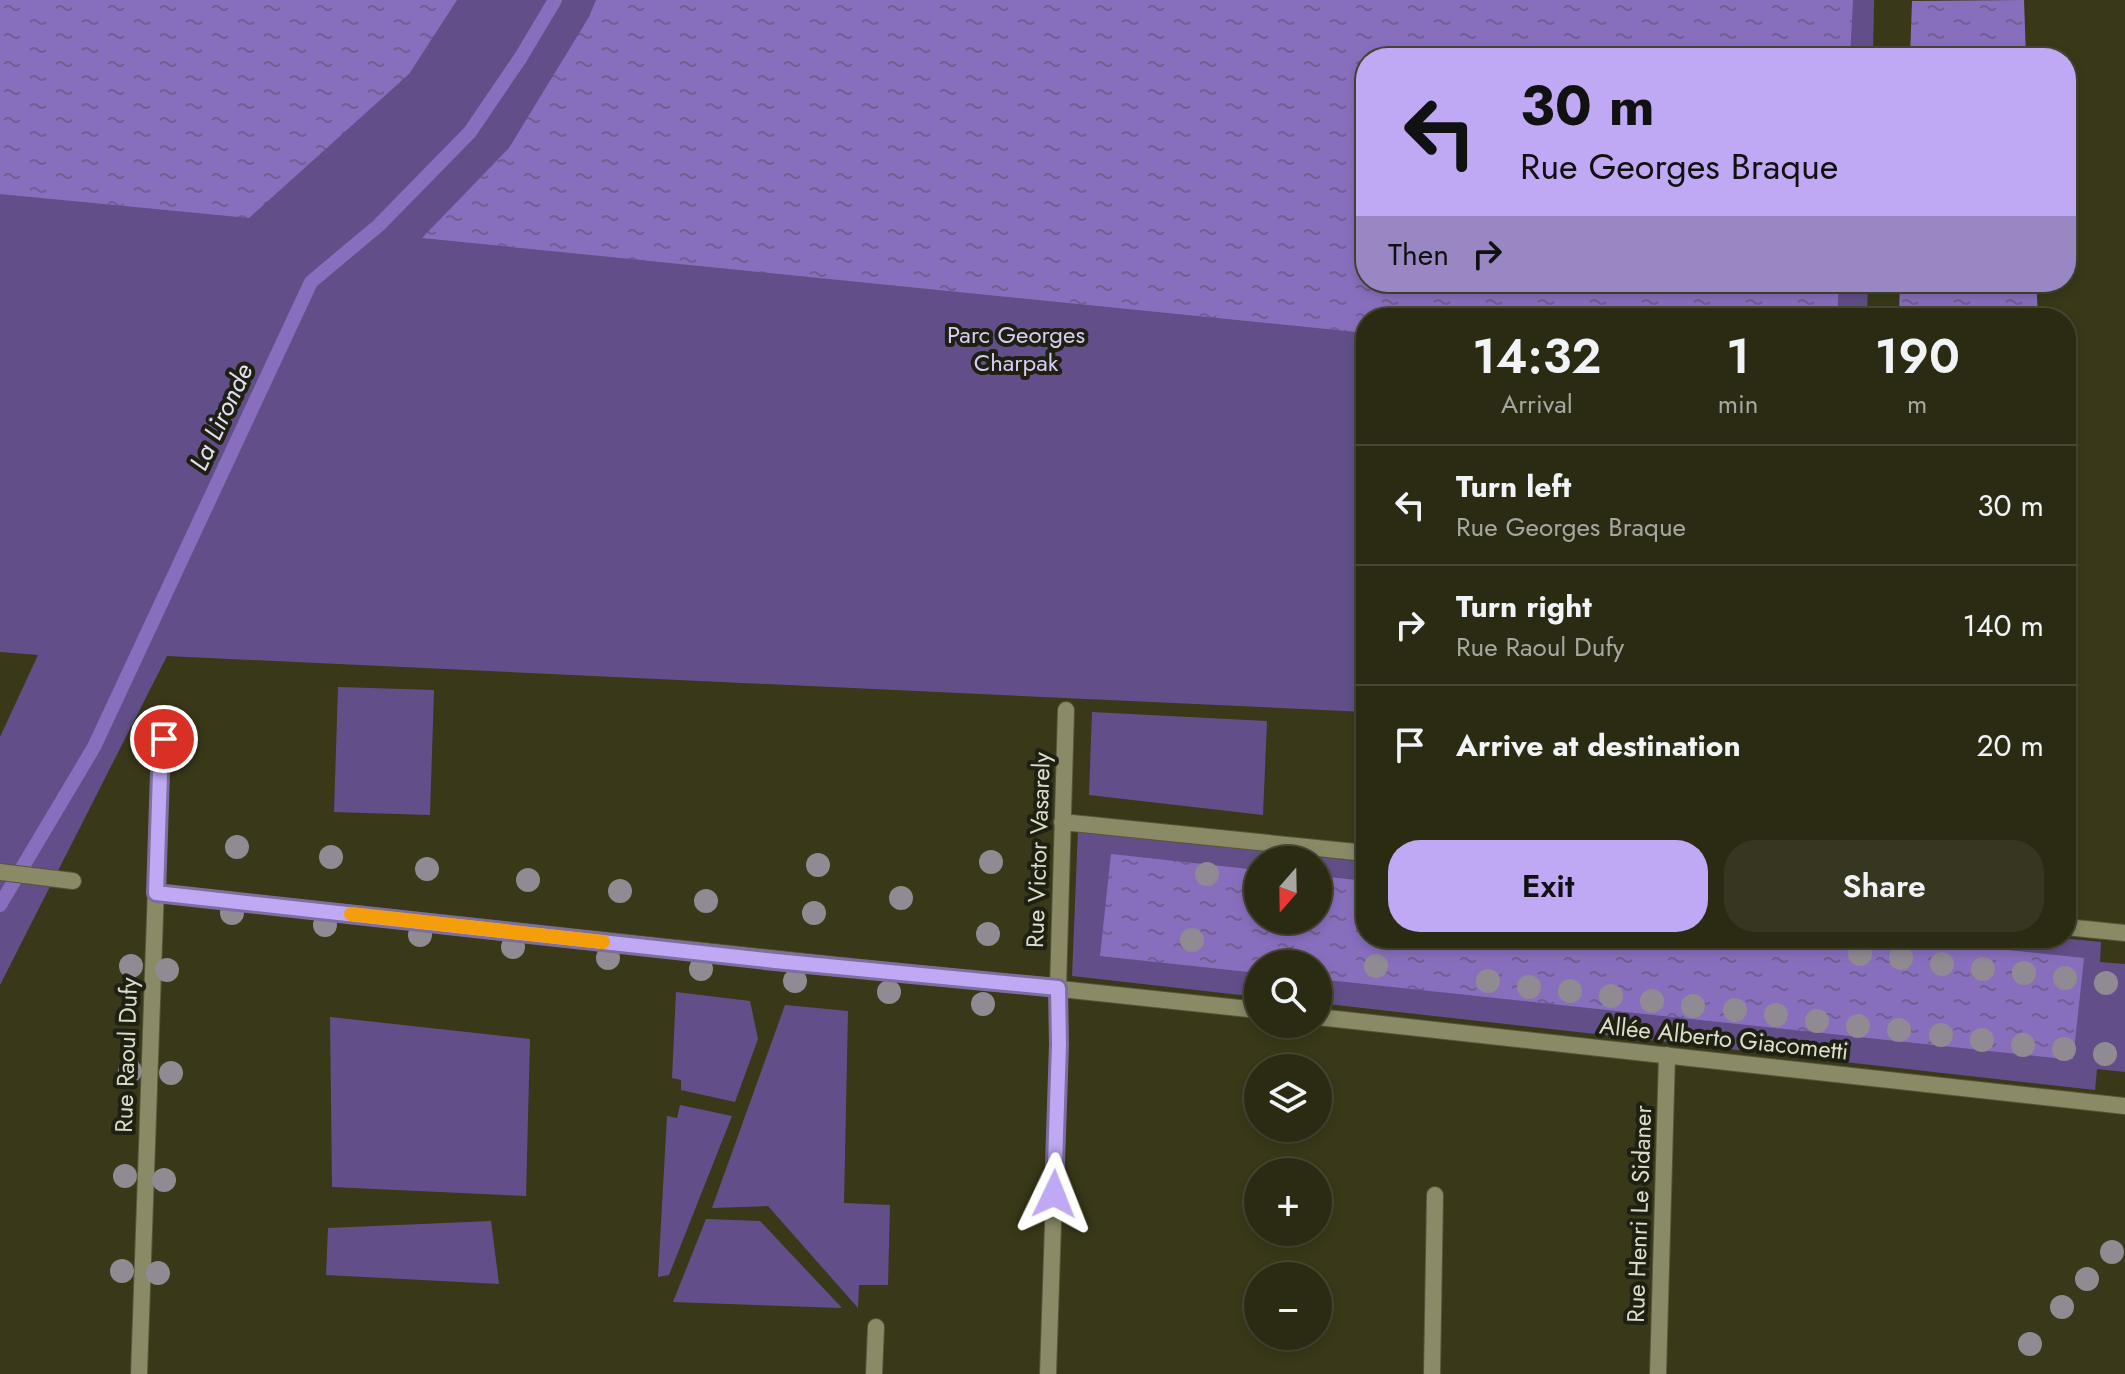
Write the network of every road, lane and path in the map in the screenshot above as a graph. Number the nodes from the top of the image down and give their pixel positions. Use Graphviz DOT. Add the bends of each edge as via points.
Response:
graph roads {
  1 [pos="1066,710"];
  2 [pos="164,739"];
  3 [pos="1062,822"];
  4 [pos="1356,852"];
  5 [pos="0,872"];
  6 [pos="73,881"];
  7 [pos="156,893"];
  8 [pos="2076,928"];
  9 [pos="2125,933"];
  10 [pos="1058,988"];
  11 [pos="1244,1008"];
  12 [pos="1332,1019"];
  13 [pos="1667,1055"];
  14 [pos="2125,1106"];
  15 [pos="1435,1195"];
  16 [pos="876,1327"];
  17 [pos="139,1374"];
  18 [pos="874,1374"];
  19 [pos="1048,1374"];
  20 [pos="1432,1374"];
  21 [pos="1658,1374"];
  1 -- 3 [label="street, Rue Victor Vasarely"];
  2 -- 7 [label="street, Rue Raoul Dufy"];
  3 -- 4 [label="street"];
  3 -- 10 [label="street, Rue Victor Vasarely"];
  5 -- 6 [label="street"];
  7 -- 10 [label="street"];
  7 -- 17 [label="street, Rue Raoul Dufy"];
  8 -- 9 [label="street"];
  10 -- 11 [label="street"];
  10 -- 19 [label="street, Rue Victor Vasarely"];
  12 -- 13 [label="street, Allée Alberto Giacometti"];
  13 -- 14 [label="street, Allée Alberto Giacometti"];
  13 -- 21 [label="street, Rue Henri Le Sidaner"];
  15 -- 20 [label="street"];
  16 -- 18 [label="street"];
}
